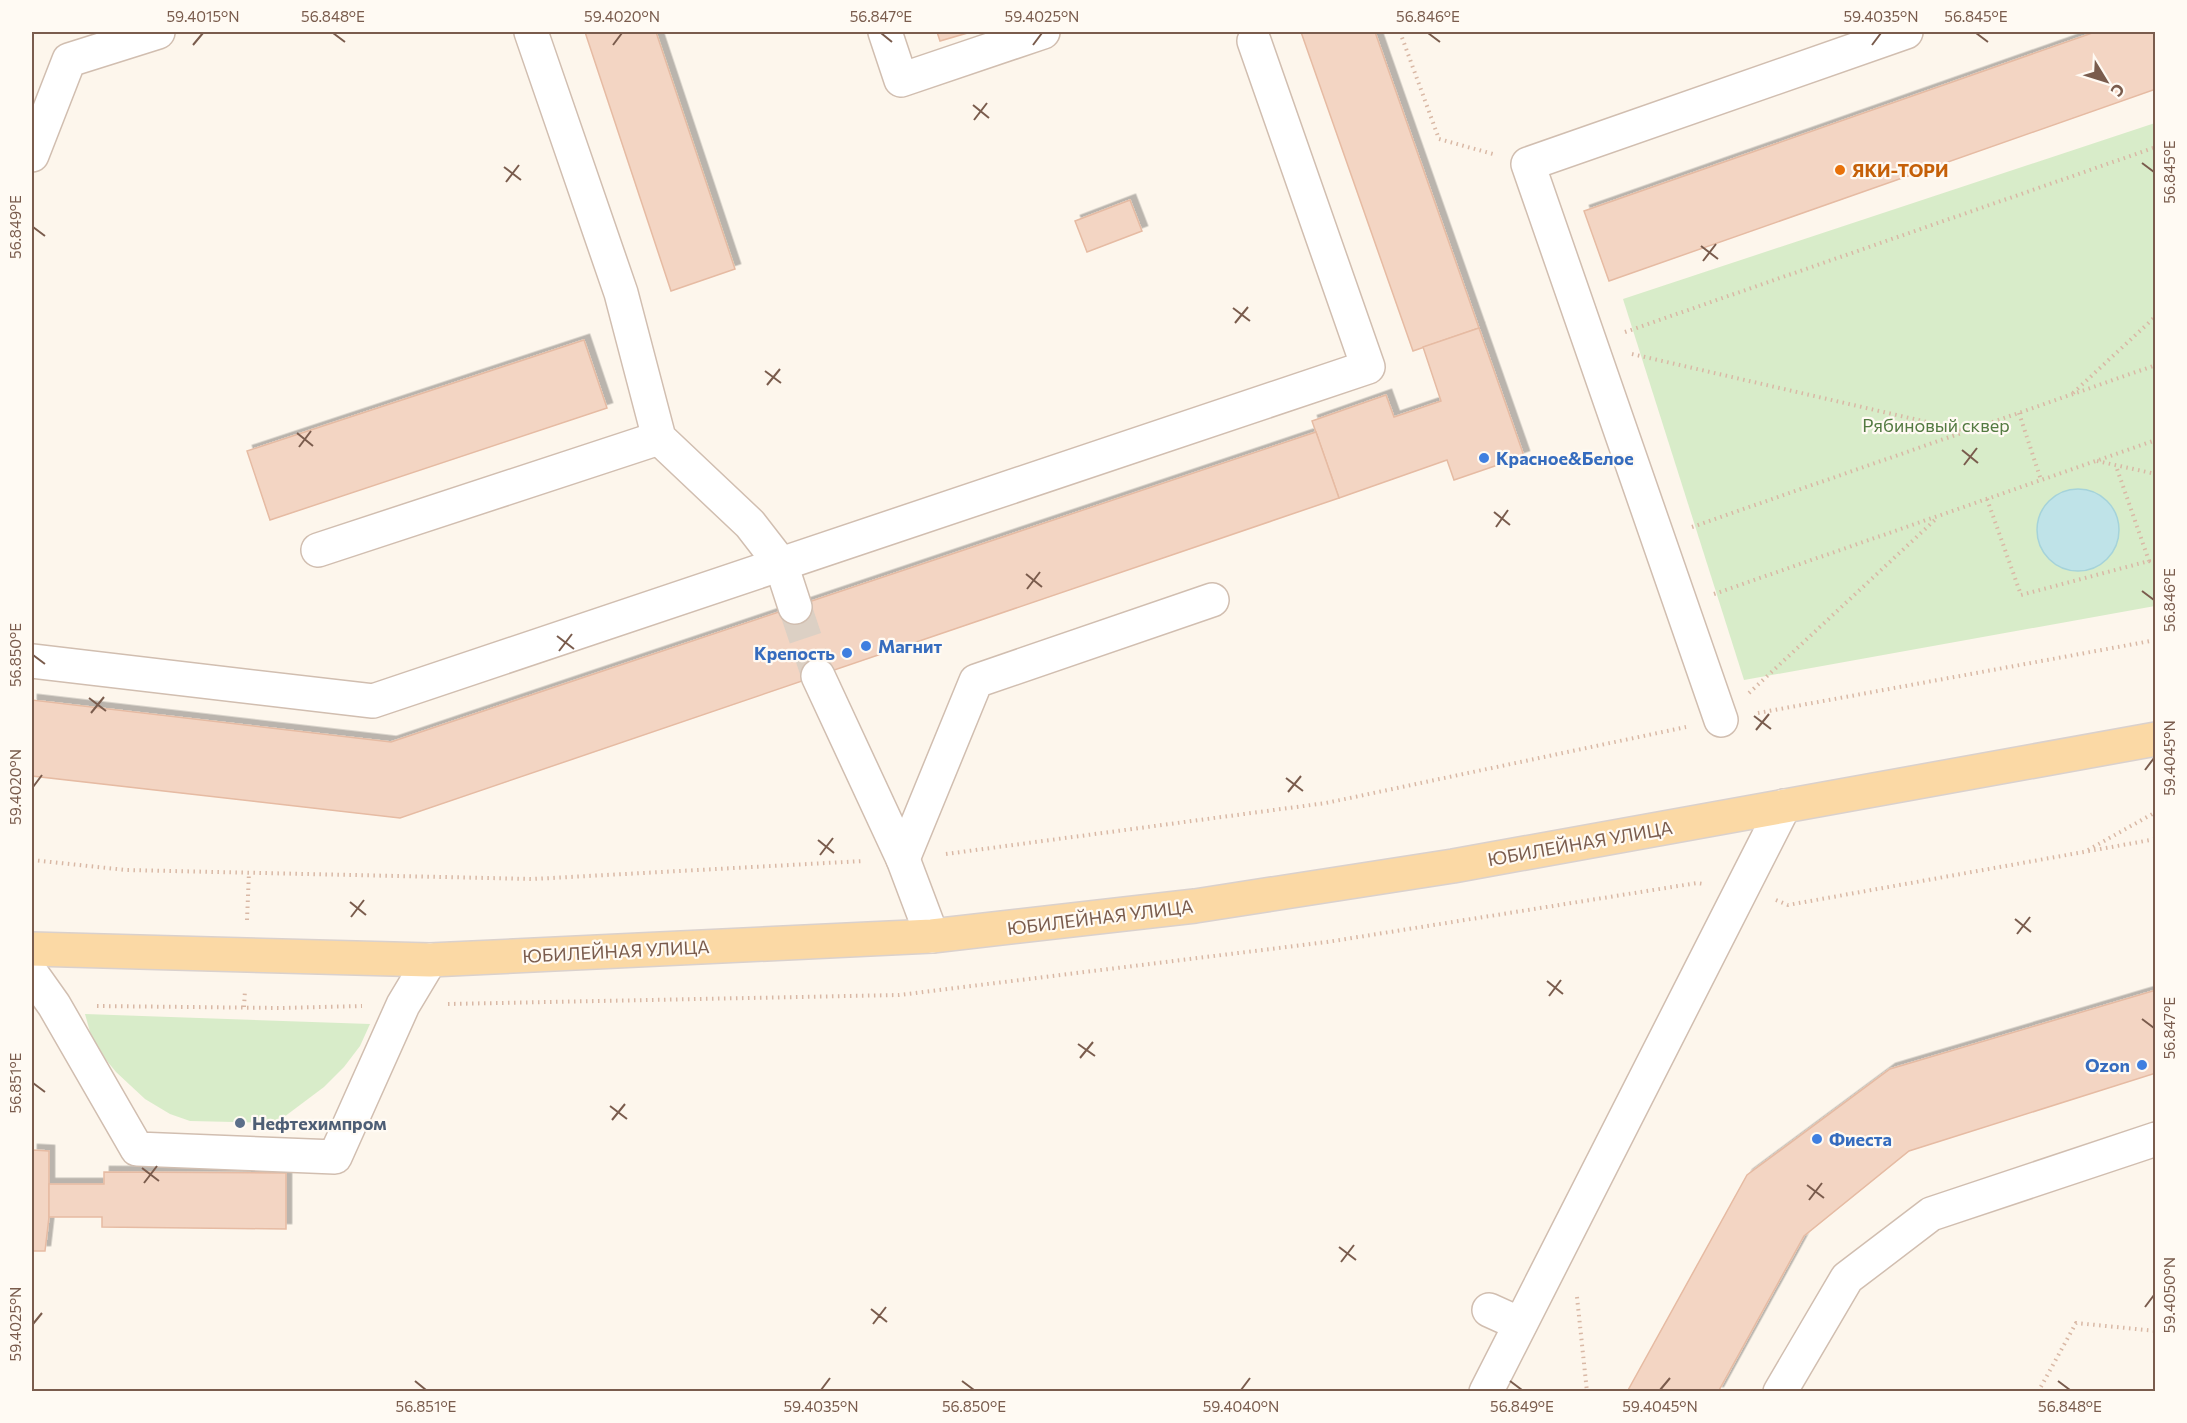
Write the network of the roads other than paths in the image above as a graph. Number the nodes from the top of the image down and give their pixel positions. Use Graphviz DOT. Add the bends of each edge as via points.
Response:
graph roads {
  1 [pos="158,32"];
  2 [pos="531,32"];
  3 [pos="885,32"];
  4 [pos="1043,32"];
  5 [pos="1906,32"];
  6 [pos="1254,42"];
  7 [pos="32,155"];
  8 [pos="659,438"];
  9 [pos="318,550"];
  10 [pos="781,564"];
  11 [pos="1212,600"];
  12 [pos="795,607"];
  13 [pos="32,662"];
  14 [pos="818,675"];
  15 [pos="1721,720"];
  16 [pos="2156,739"];
  17 [pos="1784,806"];
  18 [pos="903,859"];
  19 [pos="932,936"];
  20 [pos="32,949"];
  21 [pos="430,960"];
  22 [pos="32,974"];
  23 [pos="2156,1138"];
  24 [pos="1489,1310"];
  25 [pos="1520,1324"];
  26 [pos="1486,1392"];
  27 [pos="1780,1392"];
  1 -- 7 [label="lane" via="69,60"];
  2 -- 8 [label="lane" via="621,293"];
  3 -- 4 [label="lane" via="901,80"];
  5 -- 15 [label="lane" via="1528,164"];
  6 -- 10 [label="lane" via="1368,367"];
  8 -- 9 [label="lane"];
  8 -- 10 [label="lane" via="750,524"];
  10 -- 12 [label="lane"];
  10 -- 13 [label="lane" via="372,701"];
  11 -- 18 [label="lane" via="976,681"];
  14 -- 18 [label="lane"];
  16 -- 17 [label="main road, ЮБИЛЕЙНАЯ УЛИЦА"];
  17 -- 19 [label="main road, ЮБИЛЕЙНАЯ УЛИЦА" via="1453,866 1207,904"];
  17 -- 25 [label="lane"];
  18 -- 19 [label="lane"];
  19 -- 21 [label="main road, ЮБИЛЕЙНАЯ УЛИЦА"];
  20 -- 21 [label="main road, ЮБИЛЕЙНАЯ УЛИЦА"];
  21 -- 22 [label="lane" via="403,1005 335,1157 137,1149"];
  23 -- 27 [label="lane" via="1931,1214 1847,1278"];
  24 -- 25 [label="lane"];
  25 -- 26 [label="lane"];
}
